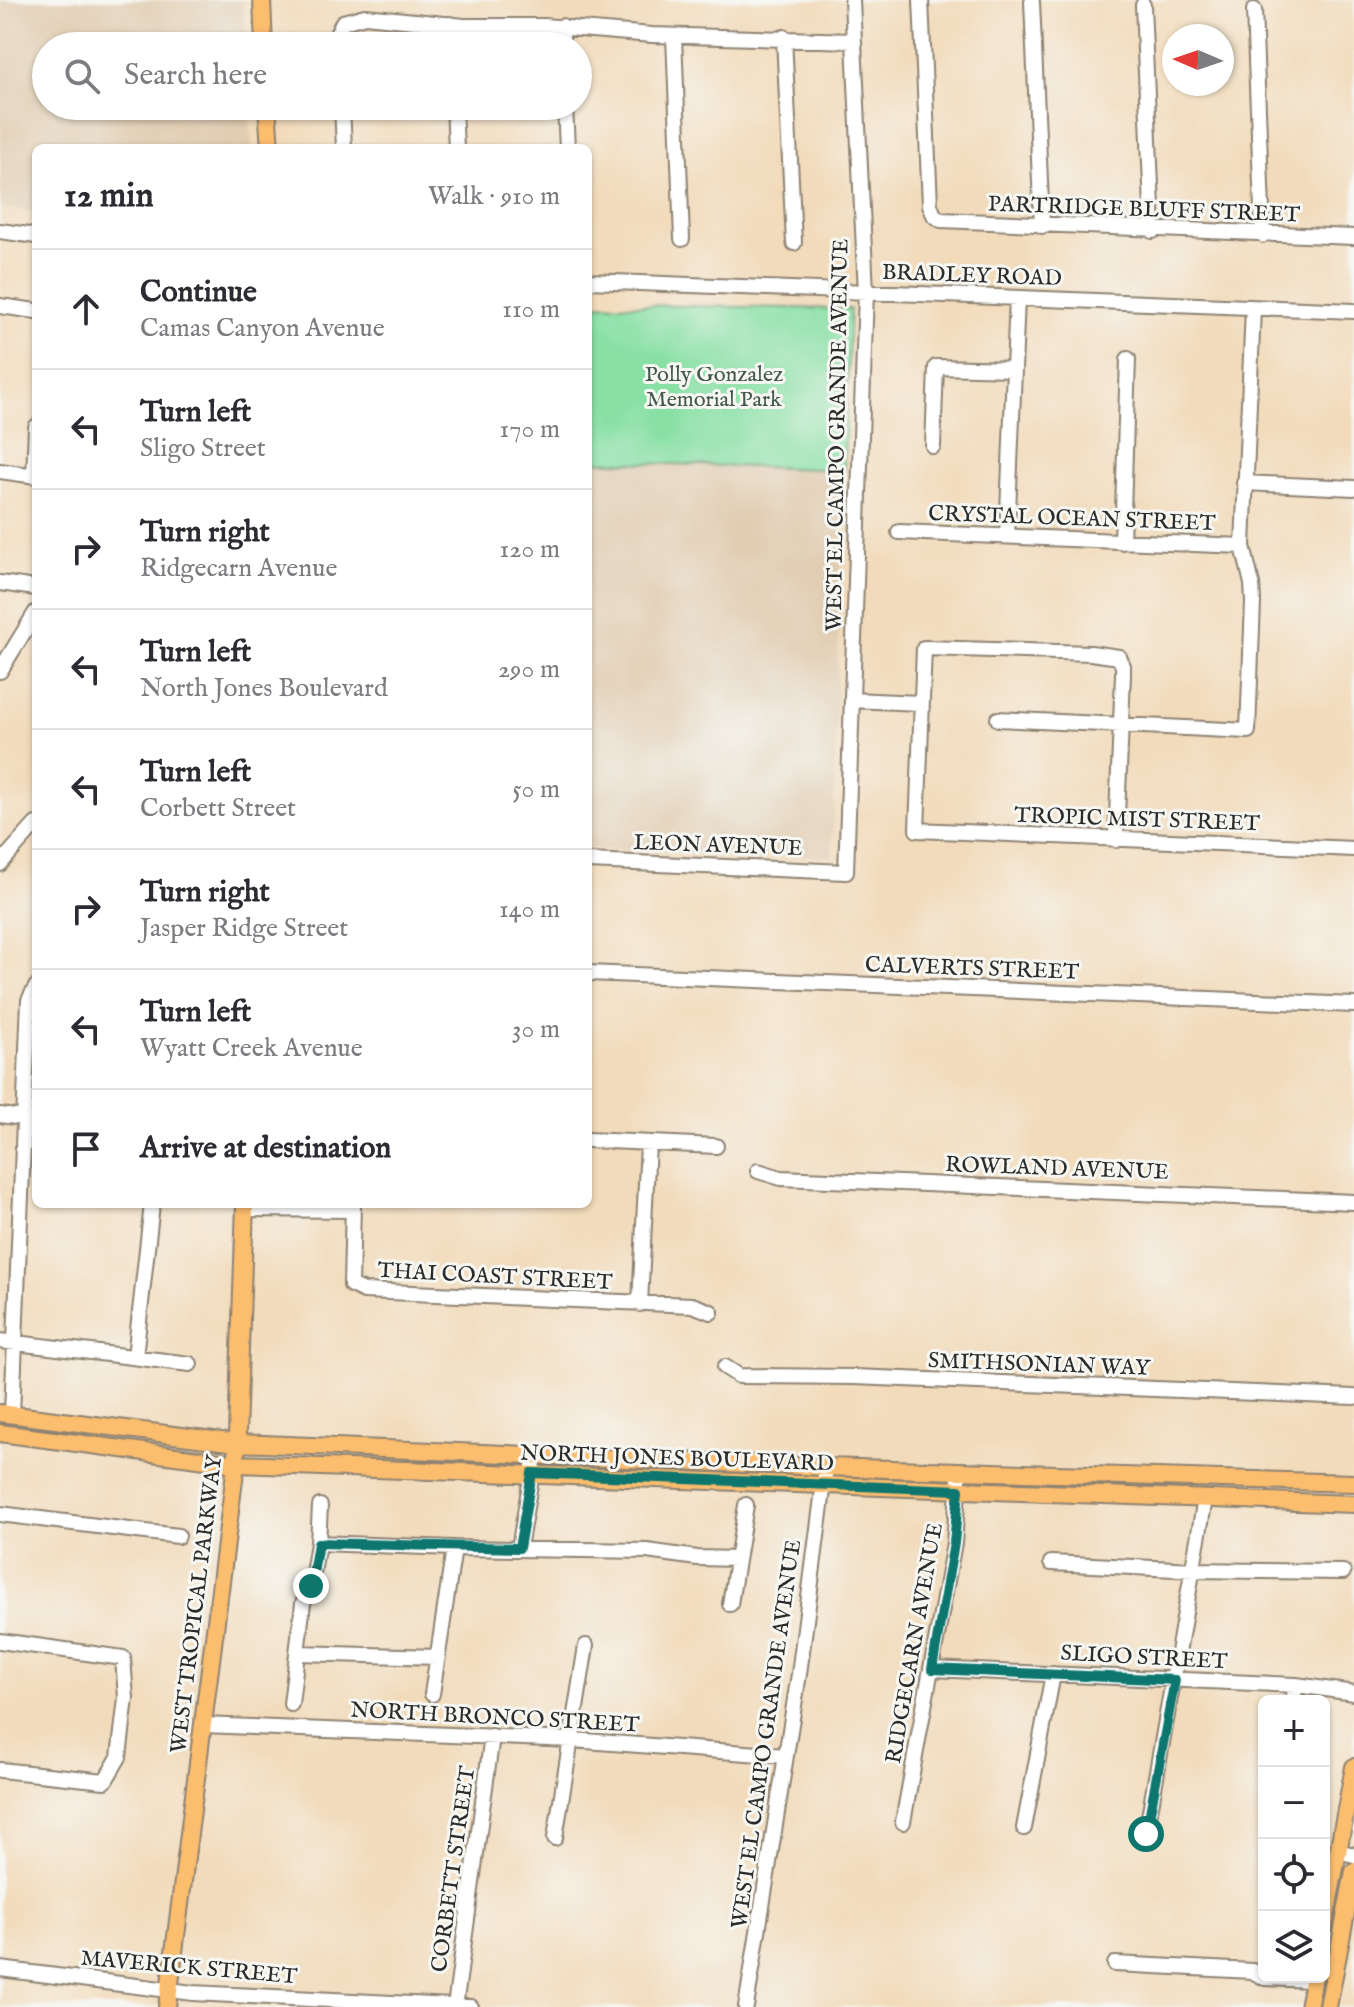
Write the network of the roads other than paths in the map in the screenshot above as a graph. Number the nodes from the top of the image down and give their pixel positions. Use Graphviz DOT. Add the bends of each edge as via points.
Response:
graph roads {
  1 [pos="262,0"];
  2 [pos="852,0"];
  3 [pos="921,0"];
  4 [pos="1032,2"];
  5 [pos="1143,5"];
  6 [pos="1254,10"];
  7 [pos="450,24"];
  8 [pos="562,26"];
  9 [pos="263,32"];
  10 [pos="338,32"];
  11 [pos="450,32"];
  12 [pos="562,32"];
  13 [pos="674,36"];
  14 [pos="784,37"];
  15 [pos="854,41"];
  16 [pos="268,120"];
  17 [pos="343,120"];
  18 [pos="455,120"];
  19 [pos="566,120"];
  20 [pos="270,144"];
  21 [pos="344,144"];
  22 [pos="456,144"];
  23 [pos="567,144"];
  24 [pos="1042,226"];
  25 [pos="0,231"];
  26 [pos="1153,231"];
  27 [pos="32,235"];
  28 [pos="1263,235"];
  29 [pos="1354,237"];
  30 [pos="682,239"];
  31 [pos="794,243"];
  32 [pos="592,281"];
  33 [pos="866,292"];
  34 [pos="1017,298"];
  35 [pos="0,306"];
  36 [pos="1253,308"];
  37 [pos="32,310"];
  38 [pos="1354,311"];
  39 [pos="1128,359"];
  40 [pos="1013,369"];
  41 [pos="933,446"];
  42 [pos="0,471"];
  43 [pos="32,476"];
  44 [pos="1244,483"];
  45 [pos="1354,488"];
  46 [pos="899,532"];
  47 [pos="1007,536"];
  48 [pos="1122,542"];
  49 [pos="1243,546"];
  50 [pos="0,583"];
  51 [pos="32,587"];
  52 [pos="32,619"];
  53 [pos="0,671"];
  54 [pos="852,700"];
  55 [pos="920,703"];
  56 [pos="998,719"];
  57 [pos="1121,726"];
  58 [pos="32,828"];
  59 [pos="1116,840"];
  60 [pos="1354,849"];
  61 [pos="592,861"];
  62 [pos="0,864"];
  63 [pos="846,872"];
  64 [pos="592,973"];
  65 [pos="32,994"];
  66 [pos="1354,1005"];
  67 [pos="31,1054"];
  68 [pos="0,1115"];
  69 [pos="24,1118"];
  70 [pos="592,1140"];
  71 [pos="648,1144"];
  72 [pos="716,1146"];
  73 [pos="758,1171"];
  74 [pos="1354,1202"];
  75 [pos="152,1208"];
  76 [pos="245,1208"];
  77 [pos="353,1208"];
  78 [pos="640,1304"];
  79 [pos="711,1312"];
  80 [pos="0,1341"];
  81 [pos="16,1343"];
  82 [pos="135,1357"];
  83 [pos="190,1364"];
  84 [pos="725,1367"];
  85 [pos="1354,1397"];
  86 [pos="6,1414"];
  87 [pos="0,1433"];
  88 [pos="237,1443"];
  89 [pos="535,1455"];
  90 [pos="236,1464"];
  91 [pos="825,1467"];
  92 [pos="959,1471"];
  93 [pos="532,1473"];
  94 [pos="1354,1483"];
  95 [pos="824,1485"];
  96 [pos="959,1490"];
  97 [pos="1205,1499"];
  98 [pos="1354,1504"];
  99 [pos="746,1505"];
  100 [pos="320,1506"];
  101 [pos="0,1514"];
  102 [pos="178,1536"];
  103 [pos="318,1543"];
  104 [pos="454,1548"];
  105 [pos="519,1548"];
  106 [pos="737,1559"];
  107 [pos="1051,1563"];
  108 [pos="1195,1570"];
  109 [pos="1343,1572"];
  110 [pos="730,1604"];
  111 [pos="0,1641"];
  112 [pos="586,1646"];
  113 [pos="298,1653"];
  114 [pos="438,1657"];
  115 [pos="932,1669"];
  116 [pos="1053,1674"];
  117 [pos="1175,1680"];
  118 [pos="1296,1685"];
  119 [pos="1354,1693"];
  120 [pos="432,1694"];
  121 [pos="1294,1695"];
  122 [pos="291,1704"];
  123 [pos="203,1725"];
  124 [pos="492,1736"];
  125 [pos="572,1740"];
  126 [pos="786,1756"];
  127 [pos="1354,1767"];
  128 [pos="0,1770"];
  129 [pos="903,1822"];
  130 [pos="1024,1828"];
  131 [pos="1146,1834"];
  132 [pos="555,1838"];
  133 [pos="1346,1853"];
  134 [pos="1354,1871"];
  135 [pos="1329,1911"];
  136 [pos="1115,1964"];
  137 [pos="1258,1968"];
  138 [pos="0,1969"];
  139 [pos="1313,1983"];
  140 [pos="168,1999"];
  141 [pos="455,2007"];
  142 [pos="471,2007"];
  143 [pos="746,2007"];
  144 [pos="1308,2007"];
  145 [pos="1328,2007"];
  1 -- 9 [label="main road"];
  2 -- 15 [label="street, WEST EL CAMPO GRANDE AVENUE"];
  3 -- 24 [label="street, PARTRIDGE BLUFF STREET" via="934,215 950,222"];
  4 -- 24 [label="street"];
  5 -- 26 [label="street"];
  6 -- 28 [label="street"];
  7 -- 8 [label="street"];
  7 -- 10 [label="street" via="365,16 343,22"];
  7 -- 11 [label="street"];
  8 -- 12 [label="street"];
  8 -- 13 [label="street"];
  13 -- 14 [label="street"];
  13 -- 30 [label="street"];
  14 -- 15 [label="street"];
  14 -- 31 [label="street"];
  15 -- 33 [label="street, WEST EL CAMPO GRANDE AVENUE"];
  16 -- 20 [label="main road"];
  17 -- 21 [label="street"];
  18 -- 22 [label="street"];
  19 -- 23 [label="street"];
  24 -- 26 [label="street, PARTRIDGE BLUFF STREET"];
  25 -- 27 [label="street"];
  26 -- 28 [label="street, PARTRIDGE BLUFF STREET"];
  28 -- 29 [label="street, PARTRIDGE BLUFF STREET"];
  32 -- 33 [label="street, BRADLEY ROAD"];
  33 -- 34 [label="street, BRADLEY ROAD"];
  33 -- 54 [label="street, WEST EL CAMPO GRANDE AVENUE"];
  34 -- 36 [label="street, BRADLEY ROAD"];
  34 -- 40 [label="street"];
  35 -- 37 [label="street"];
  36 -- 38 [label="street, BRADLEY ROAD"];
  36 -- 44 [label="street"];
  39 -- 48 [label="street"];
  40 -- 41 [label="street" via="936,367"];
  40 -- 47 [label="street"];
  42 -- 43 [label="street"];
  44 -- 45 [label="street"];
  44 -- 49 [label="street"];
  46 -- 47 [label="street, CRYSTAL OCEAN STREET"];
  47 -- 48 [label="street, CRYSTAL OCEAN STREET"];
  48 -- 49 [label="street, CRYSTAL OCEAN STREET"];
  49 -- 57 [label="street" via="1253,602 1248,731"];
  50 -- 51 [label="street"];
  52 -- 53 [label="street"];
  54 -- 55 [label="street"];
  54 -- 63 [label="street, WEST EL CAMPO GRANDE AVENUE"];
  55 -- 57 [label="street" via="924,648 1091,653 1119,657 1123,666"];
  55 -- 59 [label="street, TROPIC MIST STREET" via="917,830"];
  56 -- 57 [label="street"];
  57 -- 59 [label="street"];
  58 -- 62 [label="street"];
  59 -- 60 [label="street, TROPIC MIST STREET"];
  61 -- 63 [label="street, LEON AVENUE"];
  64 -- 66 [label="street, CALVERTS STREET"];
  65 -- 67 [label="street"];
  67 -- 69 [label="street"];
  68 -- 69 [label="street"];
  69 -- 81 [label="street"];
  70 -- 71 [label="street"];
  71 -- 72 [label="street"];
  71 -- 78 [label="street"];
  73 -- 74 [label="street, ROWLAND AVENUE" via="781,1178"];
  75 -- 82 [label="street"];
  76 -- 88 [label="main road, WEST TROPICAL PARKWAY"];
  77 -- 78 [label="street, THAI COAST STREET" via="351,1285 364,1291"];
  78 -- 79 [label="street, THAI COAST STREET" via="692,1305"];
  80 -- 81 [label="street"];
  81 -- 82 [label="street"];
  81 -- 86 [label="street"];
  82 -- 83 [label="street"];
  84 -- 85 [label="street, SMITHSONIAN WAY" via="739,1376"];
  86 -- 88 [label="main road, NORTH JONES BOULEVARD"];
  87 -- 90 [label="main road, NORTH JONES BOULEVARD"];
  88 -- 89 [label="main road, NORTH JONES BOULEVARD"];
  88 -- 90 [label="main road, WEST TROPICAL PARKWAY"];
  89 -- 91 [label="main road, NORTH JONES BOULEVARD"];
  89 -- 93 [label="street"];
  90 -- 93 [label="main road, NORTH JONES BOULEVARD"];
  90 -- 123 [label="main road, WEST TROPICAL PARKWAY"];
  91 -- 92 [label="main road, NORTH JONES BOULEVARD"];
  91 -- 95 [label="street, WEST EL CAMPO GRANDE AVENUE"];
  92 -- 94 [label="main road, NORTH JONES BOULEVARD"];
  92 -- 96 [label="street, RIDGECARN AVENUE"];
  93 -- 95 [label="main road, NORTH JONES BOULEVARD"];
  93 -- 105 [label="street"];
  95 -- 96 [label="main road, NORTH JONES BOULEVARD"];
  95 -- 126 [label="street, WEST EL CAMPO GRANDE AVENUE"];
  96 -- 97 [label="main road, NORTH JONES BOULEVARD"];
  96 -- 115 [label="street, RIDGECARN AVENUE"];
  97 -- 98 [label="main road, NORTH JONES BOULEVARD"];
  97 -- 108 [label="street"];
  99 -- 106 [label="street"];
  100 -- 103 [label="street"];
  101 -- 102 [label="street"];
  103 -- 104 [label="street"];
  103 -- 113 [label="street" via="303,1603"];
  104 -- 105 [label="street"];
  104 -- 114 [label="street"];
  105 -- 106 [label="street"];
  106 -- 110 [label="street"];
  107 -- 108 [label="street"];
  108 -- 109 [label="street"];
  108 -- 117 [label="street"];
  111 -- 128 [label="street" via="123,1658 126,1698 119,1757 105,1781"];
  112 -- 125 [label="street"];
  113 -- 114 [label="street"];
  113 -- 122 [label="street"];
  114 -- 120 [label="street"];
  115 -- 116 [label="street, SLIGO STREET"];
  115 -- 129 [label="street, RIDGECARN AVENUE"];
  116 -- 117 [label="street, SLIGO STREET"];
  116 -- 130 [label="street"];
  117 -- 118 [label="street, SLIGO STREET"];
  117 -- 131 [label="street"];
  118 -- 119 [label="street, SLIGO STREET"];
  118 -- 121 [label="street"];
  123 -- 124 [label="street, NORTH BRONCO STREET"];
  123 -- 140 [label="main road, WEST TROPICAL PARKWAY"];
  124 -- 125 [label="street, NORTH BRONCO STREET"];
  124 -- 141 [label="street, CORBETT STREET"];
  125 -- 126 [label="street, NORTH BRONCO STREET"];
  125 -- 132 [label="street"];
  126 -- 143 [label="street, WEST EL CAMPO GRANDE AVENUE"];
  127 -- 133 [label="main road"];
  133 -- 135 [label="main road"];
  134 -- 145 [label="main road"];
  136 -- 137 [label="street"];
  138 -- 140 [label="street, MAVERICK STREET"];
  139 -- 144 [label="main road"];
  140 -- 141 [label="street, MAVERICK STREET"];
  141 -- 142 [label="street, MAVERICK STREET"];
}
